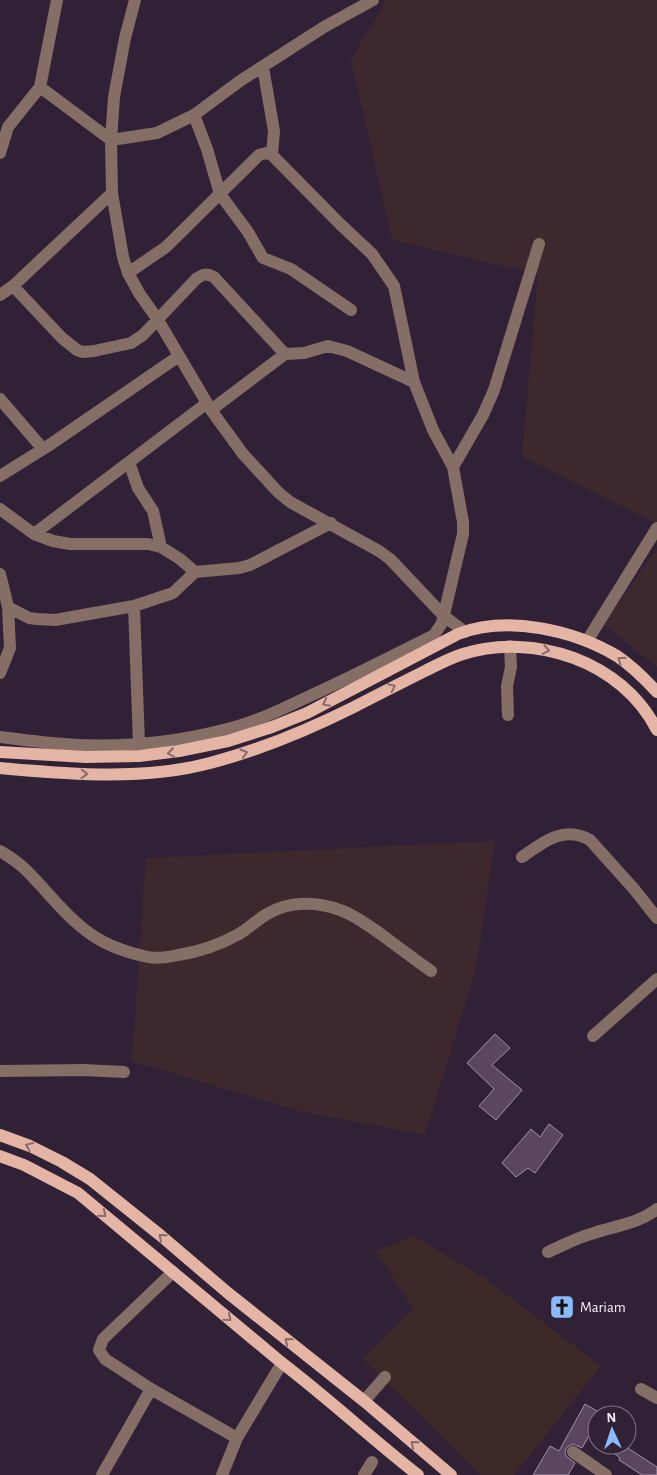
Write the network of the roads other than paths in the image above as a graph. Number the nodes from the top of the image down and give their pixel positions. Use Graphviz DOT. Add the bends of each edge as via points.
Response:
graph roads {
  1 [pos="58,0"];
  2 [pos="135,0"];
  3 [pos="373,0"];
  4 [pos="262,67"];
  5 [pos="40,87"];
  6 [pos="194,115"];
  7 [pos="4,126"];
  8 [pos="111,140"];
  9 [pos="0,153"];
  10 [pos="272,154"];
  11 [pos="112,193"];
  12 [pos="220,194"];
  13 [pos="539,244"];
  14 [pos="128,272"];
  15 [pos="13,286"];
  16 [pos="0,295"];
  17 [pos="351,310"];
  18 [pos="158,320"];
  19 [pos="285,354"];
  20 [pos="179,356"];
  21 [pos="414,382"];
  22 [pos="0,399"];
  23 [pos="209,406"];
  24 [pos="43,449"];
  25 [pos="129,462"];
  26 [pos="453,467"];
  27 [pos="0,476"];
  28 [pos="0,509"];
  29 [pos="331,523"];
  30 [pos="657,528"];
  31 [pos="34,534"];
  32 [pos="161,547"];
  33 [pos="195,572"];
  34 [pos="0,574"];
  35 [pos="134,606"];
  36 [pos="8,607"];
  37 [pos="444,616"];
  38 [pos="520,625"];
  39 [pos="461,633"];
  40 [pos="434,635"];
  41 [pos="587,642"];
  42 [pos="515,646"];
  43 [pos="0,673"];
  44 [pos="657,692"];
  45 [pos="508,715"];
  46 [pos="657,730"];
  47 [pos="0,737"];
  48 [pos="139,744"];
  49 [pos="0,752"];
  50 [pos="53,755"];
  51 [pos="0,768"];
  52 [pos="49,772"];
  53 [pos="0,851"];
  54 [pos="522,857"];
  55 [pos="657,918"];
  56 [pos="431,971"];
  57 [pos="657,979"];
  58 [pos="593,1036"];
  59 [pos="0,1071"];
  60 [pos="124,1072"];
  61 [pos="0,1135"];
  62 [pos="0,1156"];
  63 [pos="90,1179"];
  64 [pos="78,1193"];
  65 [pos="657,1209"];
  66 [pos="548,1252"];
  67 [pos="173,1272"];
  68 [pos="282,1363"];
  69 [pos="385,1377"];
  70 [pos="150,1389"];
  71 [pos="641,1389"];
  72 [pos="657,1398"];
  73 [pos="364,1401"];
  74 [pos="380,1415"];
  75 [pos="367,1433"];
  76 [pos="237,1438"];
  77 [pos="573,1452"];
  78 [pos="372,1462"];
  79 [pos="102,1475"];
  80 [pos="222,1475"];
  81 [pos="364,1475"];
  82 [pos="418,1475"];
  83 [pos="451,1475"];
  84 [pos="606,1475"];
  1 -- 5 [label="street"];
  2 -- 8 [label="street" via="114,97"];
  3 -- 4 [label="street"];
  4 -- 6 [label="street"];
  4 -- 10 [label="street" via="274,131"];
  5 -- 7 [label="street"];
  5 -- 8 [label="street"];
  6 -- 8 [label="street" via="157,133"];
  6 -- 12 [label="street"];
  7 -- 9 [label="street"];
  8 -- 11 [label="street"];
  10 -- 12 [label="street" via="259,155"];
  10 -- 21 [label="street" via="372,254 394,286"];
  11 -- 14 [label="street"];
  11 -- 15 [label="street"];
  12 -- 14 [label="street" via="166,247"];
  12 -- 17 [label="street" via="263,258 291,270"];
  13 -- 26 [label="street" via="494,390"];
  14 -- 18 [label="street"];
  15 -- 16 [label="street"];
  15 -- 18 [label="street" via="77,350 94,351 131,343"];
  18 -- 19 [label="street" via="196,279 208,274"];
  18 -- 20 [label="street"];
  19 -- 21 [label="street" via="328,346 340,348"];
  19 -- 23 [label="street"];
  20 -- 23 [label="street"];
  20 -- 24 [label="street"];
  21 -- 26 [label="street" via="433,430"];
  22 -- 24 [label="street"];
  23 -- 25 [label="street"];
  23 -- 29 [label="street" via="243,454 278,492 290,502"];
  24 -- 27 [label="street"];
  25 -- 31 [label="street"];
  25 -- 32 [label="street" via="138,488 153,511"];
  26 -- 37 [label="street" via="463,534"];
  28 -- 31 [label="street"];
  29 -- 33 [label="street" via="250,565"];
  29 -- 37 [label="street" via="390,559"];
  30 -- 41 [label="street"];
  31 -- 32 [label="street" via="70,544 148,544"];
  32 -- 33 [label="street"];
  33 -- 35 [label="street" via="174,593"];
  34 -- 36 [label="street"];
  35 -- 36 [label="street" via="55,620 30,618"];
  35 -- 48 [label="street"];
  36 -- 43 [label="street" via="10,648"];
  37 -- 39 [label="street"];
  37 -- 40 [label="street"];
  38 -- 39 [label="main road"];
  38 -- 41 [label="main road" via="547,629"];
  38 -- 42 [label="main road"];
  39 -- 40 [label="street"];
  39 -- 50 [label="main road, one-way" via="307,713 246,736 158,754 112,757"];
  40 -- 48 [label="street" via="257,719 198,736"];
  44 -- 41 [label="main road, one-way" via="617,656"];
  42 -- 45 [label="street" via="507,686"];
  42 -- 46 [label="main road, one-way" via="563,653 605,674 633,697"];
  52 -- 42 [label="main road, one-way" via="137,773 208,764 310,728 461,654"];
  47 -- 48 [label="street" via="80,745"];
  49 -- 50 [label="main road"];
  50 -- 52 [label="main road"];
  51 -- 52 [label="main road"];
  53 -- 56 [label="street" via="27,871 92,935 151,958 188,954 218,944 279,908 307,903 341,910 362,920"];
  54 -- 55 [label="street" via="544,841 566,834 582,836 590,840"];
  57 -- 58 [label="street"];
  59 -- 60 [label="street"];
  63 -- 61 [label="main road, one-way" via="30,1146"];
  62 -- 64 [label="main road"];
  63 -- 64 [label="main road"];
  73 -- 63 [label="main road, one-way"];
  64 -- 67 [label="main road, one-way"];
  65 -- 66 [label="street" via="627,1224 590,1234"];
  67 -- 68 [label="main road, one-way"];
  67 -- 70 [label="street" via="103,1339 99,1350 105,1359"];
  68 -- 75 [label="main road"];
  68 -- 76 [label="street"];
  69 -- 73 [label="street"];
  70 -- 76 [label="street"];
  70 -- 79 [label="street"];
  71 -- 72 [label="street"];
  73 -- 74 [label="main road"];
  74 -- 75 [label="main road"];
  83 -- 74 [label="main road, one-way"];
  75 -- 82 [label="main road"];
  76 -- 80 [label="street"];
  77 -- 84 [label="street"];
  78 -- 81 [label="street"];
}
